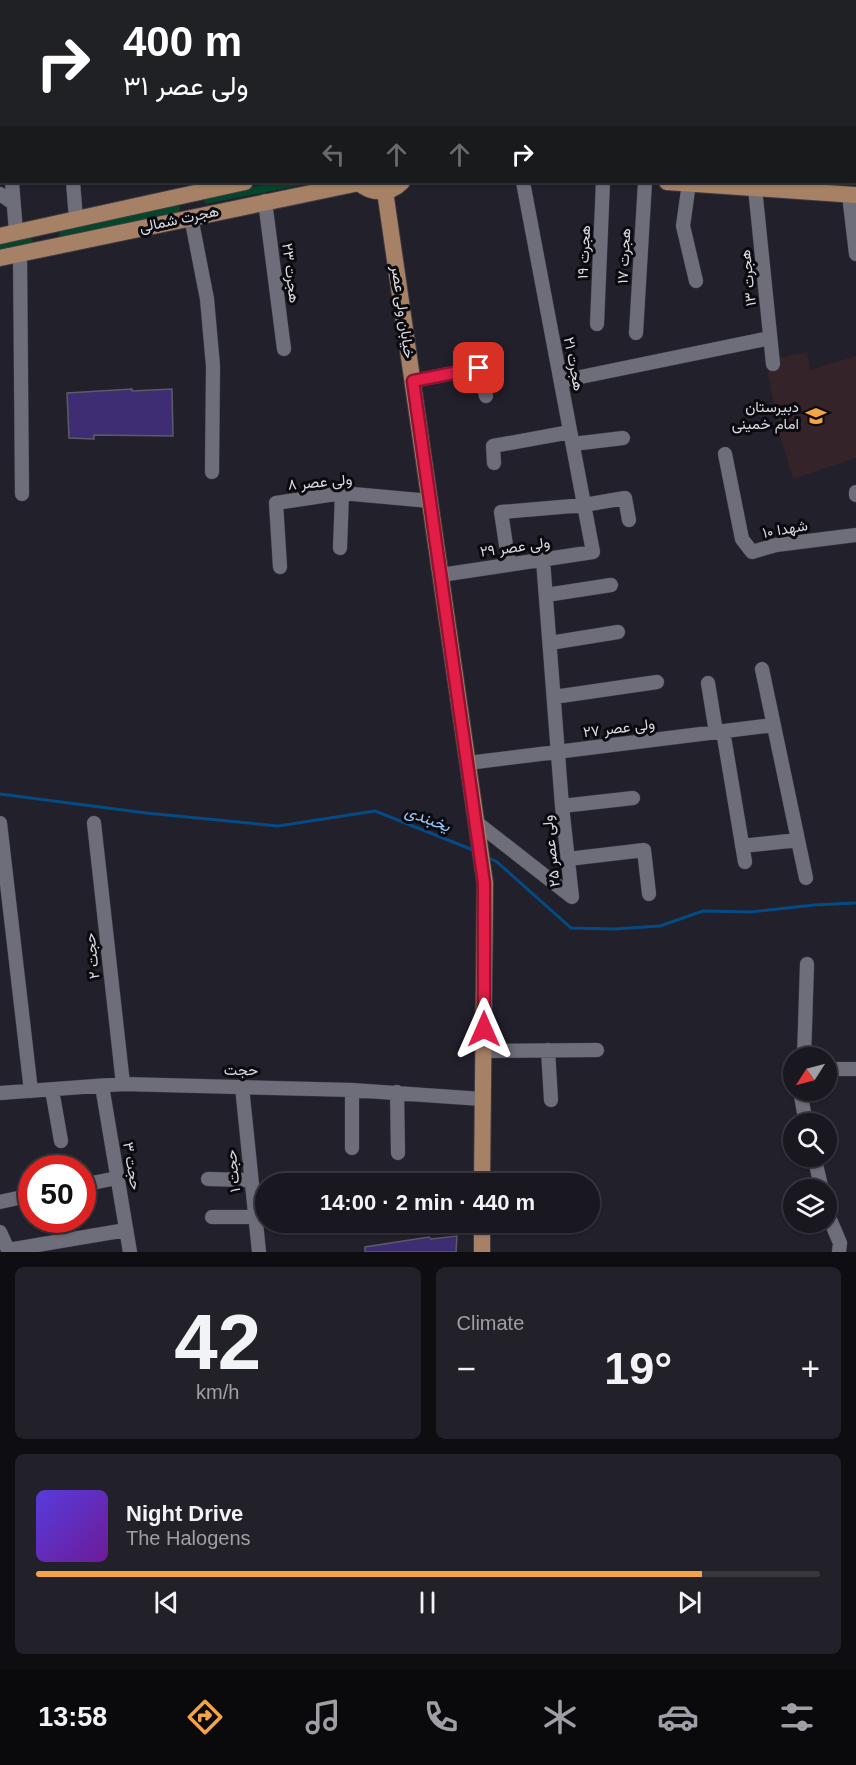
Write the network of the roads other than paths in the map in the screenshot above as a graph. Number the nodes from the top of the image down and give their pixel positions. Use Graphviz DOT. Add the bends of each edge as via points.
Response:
graph roads {
  1 [pos="12,183"];
  2 [pos="73,183"];
  3 [pos="234,183"];
  4 [pos="353,183"];
  5 [pos="360,183"];
  6 [pos="400,183"];
  7 [pos="523,183"];
  8 [pos="603,183"];
  9 [pos="645,183"];
  10 [pos="689,183"];
  11 [pos="827,187"];
  12 [pos="755,188"];
  13 [pos="385,191"];
  14 [pos="0,194"];
  15 [pos="852,195"];
  16 [pos="265,201"];
  17 [pos="13,203"];
  18 [pos="191,217"];
  19 [pos="76,219"];
  20 [pos="8,234"];
  21 [pos="20,253"];
  22 [pos="856,254"];
  23 [pos="0,258"];
  24 [pos="696,280"];
  25 [pos="597,324"];
  26 [pos="636,333"];
  27 [pos="770,338"];
  28 [pos="284,349"];
  29 [pos="773,364"];
  30 [pos="413,381"];
  31 [pos="561,381"];
  32 [pos="486,396"];
  33 [pos="572,438"];
  34 [pos="623,438"];
  35 [pos="725,454"];
  36 [pos="494,463"];
  37 [pos="212,472"];
  38 [pos="342,493"];
  39 [pos="22,494"];
  40 [pos="430,501"];
  41 [pos="584,505"];
  42 [pos="629,520"];
  43 [pos="856,535"];
  44 [pos="340,548"];
  45 [pos="593,552"];
  46 [pos="543,560"];
  47 [pos="509,565"];
  48 [pos="280,567"];
  49 [pos="441,575"];
  50 [pos="611,585"];
  51 [pos="546,595"];
  52 [pos="618,632"];
  53 [pos="550,643"];
  54 [pos="762,669"];
  55 [pos="657,682"];
  56 [pos="708,683"];
  57 [pos="554,697"];
  58 [pos="773,725"];
  59 [pos="719,731"];
  60 [pos="558,752"];
  61 [pos="468,763"];
  62 [pos="633,798"];
  63 [pos="562,806"];
  64 [pos="476,822"];
  65 [pos="0,823"];
  66 [pos="94,823"];
  67 [pos="798,840"];
  68 [pos="742,846"];
  69 [pos="568,859"];
  70 [pos="745,862"];
  71 [pos="806,878"];
  72 [pos="650,894"];
  73 [pos="807,964"];
  74 [pos="804,1047"];
  75 [pos="548,1050"];
  76 [pos="597,1050"];
  77 [pos="483,1051"];
  78 [pos="837,1069"];
  79 [pos="856,1069"];
  80 [pos="123,1084"];
  81 [pos="102,1086"];
  82 [pos="242,1087"];
  83 [pos="52,1090"];
  84 [pos="352,1090"];
  85 [pos="31,1091"];
  86 [pos="397,1092"];
  87 [pos="0,1094"];
  88 [pos="482,1099"];
  89 [pos="551,1100"];
  90 [pos="61,1141"];
  91 [pos="352,1148"];
  92 [pos="398,1153"];
  93 [pos="482,1173"];
  94 [pos="117,1178"];
  95 [pos="208,1179"];
  96 [pos="250,1180"];
  97 [pos="96,1182"];
  98 [pos="18,1198"];
  99 [pos="0,1202"];
  100 [pos="212,1217"];
  101 [pos="255,1217"];
  102 [pos="126,1230"];
  103 [pos="0,1232"];
  104 [pos="257,1233"];
  105 [pos="482,1233"];
  106 [pos="836,1233"];
  107 [pos="8,1251"];
  108 [pos="130,1252"];
  109 [pos="259,1252"];
  110 [pos="482,1252"];
  111 [pos="839,1252"];
  1 -- 17 [label="street"];
  2 -- 19 [label="street"];
  3 -- 19 [label="main road, هجرت شمالی"];
  4 -- 16 [label="main road, هجرت شمالی"];
  5 -- 13 [label="main road" via="376,192"];
  6 -- 13 [label="main road"];
  7 -- 31 [label="street, هجرت ۲۱"];
  8 -- 25 [label="street, هجرت ۱۹"];
  9 -- 26 [label="street, هجرت ۱۷"];
  10 -- 12 [label="main road"];
  10 -- 24 [label="street" via="683,226"];
  11 -- 12 [label="main road"];
  11 -- 15 [label="main road"];
  12 -- 27 [label="street, هجرت ۱۳"];
  13 -- 30 [label="main road, خیابان ولی عصر"];
  14 -- 17 [label="street"];
  15 -- 22 [label="street"];
  16 -- 18 [label="main road, هجرت شمالی"];
  16 -- 28 [label="street, هجرت ۲۳"];
  17 -- 20 [label="street"];
  18 -- 21 [label="main road, هجرت شمالی"];
  18 -- 37 [label="street" via="207,299 213,366"];
  19 -- 20 [label="main road, هجرت شمالی"];
  21 -- 23 [label="main road, هجرت شمالی"];
  21 -- 39 [label="street"];
  27 -- 29 [label="street, هجرت ۱۳"];
  27 -- 31 [label="street"];
  30 -- 32 [label="street" via="479,368"];
  30 -- 40 [label="main road, خیابان ولی عصر"];
  31 -- 33 [label="street, هجرت ۲۱"];
  33 -- 34 [label="street"];
  33 -- 36 [label="street" via="494,446"];
  33 -- 41 [label="street, هجرت ۲۱"];
  35 -- 43 [label="street, شهدا ۱۰" via="742,539 752,552 776,545"];
  38 -- 40 [label="street, ولی عصر ۸"];
  38 -- 44 [label="street"];
  38 -- 48 [label="street, ولی عصر ۸" via="276,502"];
  40 -- 49 [label="main road, خیابان ولی عصر"];
  41 -- 42 [label="street" via="625,498"];
  41 -- 45 [label="street, هجرت ۲۱"];
  41 -- 47 [label="street" via="501,512"];
  45 -- 46 [label="street, ولی عصر ۲۹"];
  46 -- 47 [label="street, ولی عصر ۲۹"];
  46 -- 51 [label="street, ولی عصر ۲۵"];
  47 -- 49 [label="street, ولی عصر ۲۹"];
  49 -- 61 [label="main road, خیابان ولی عصر"];
  50 -- 51 [label="street"];
  51 -- 53 [label="street, ولی عصر ۲۵"];
  52 -- 53 [label="street"];
  53 -- 57 [label="street, ولی عصر ۲۵"];
  54 -- 58 [label="street"];
  55 -- 57 [label="street"];
  56 -- 59 [label="street"];
  57 -- 60 [label="street, ولی عصر ۲۵"];
  58 -- 59 [label="street, ولی عصر ۲۷"];
  58 -- 67 [label="street"];
  59 -- 60 [label="street, ولی عصر ۲۷"];
  59 -- 68 [label="street"];
  60 -- 61 [label="street, ولی عصر ۲۷"];
  60 -- 63 [label="street, ولی عصر ۲۵"];
  61 -- 64 [label="main road, خیابان ولی عصر"];
  62 -- 63 [label="street"];
  63 -- 69 [label="street, ولی عصر ۲۵"];
  64 -- 69 [label="street, ولی عصر ۲۵" via="572,897"];
  64 -- 77 [label="main road, خیابان ولی عصر" via="484,883"];
  65 -- 85 [label="street"];
  66 -- 80 [label="street, حجت ۲"];
  67 -- 68 [label="street"];
  67 -- 71 [label="street"];
  68 -- 70 [label="street"];
  69 -- 72 [label="street" via="644,850"];
  73 -- 74 [label="street"];
  75 -- 76 [label="street"];
  75 -- 77 [label="street"];
  75 -- 89 [label="street"];
  77 -- 88 [label="main road, خیابان ولی عصر"];
  78 -- 79 [label="street"];
  80 -- 81 [label="street, حجت"];
  80 -- 82 [label="street, حجت"];
  81 -- 83 [label="street, حجت"];
  81 -- 94 [label="street, حجت ۳"];
  82 -- 84 [label="street, حجت"];
  82 -- 96 [label="street, حجت ۱"];
  83 -- 85 [label="street, حجت"];
  83 -- 90 [label="street"];
  84 -- 86 [label="street, حجت"];
  84 -- 91 [label="street"];
  85 -- 87 [label="street, حجت"];
  86 -- 88 [label="street, حجت"];
  86 -- 92 [label="street"];
  88 -- 93 [label="main road, خیابان ولی عصر"];
  94 -- 97 [label="street"];
  94 -- 102 [label="street, حجت ۳"];
  95 -- 96 [label="street"];
  96 -- 101 [label="street, حجت ۱"];
  98 -- 99 [label="street"];
  100 -- 101 [label="street"];
  102 -- 107 [label="street"];
  102 -- 108 [label="street, حجت ۳"];
  103 -- 107 [label="street"];
  104 -- 109 [label="street, حجت ۱"];
  105 -- 110 [label="main road"];
  106 -- 111 [label="street"];
}
